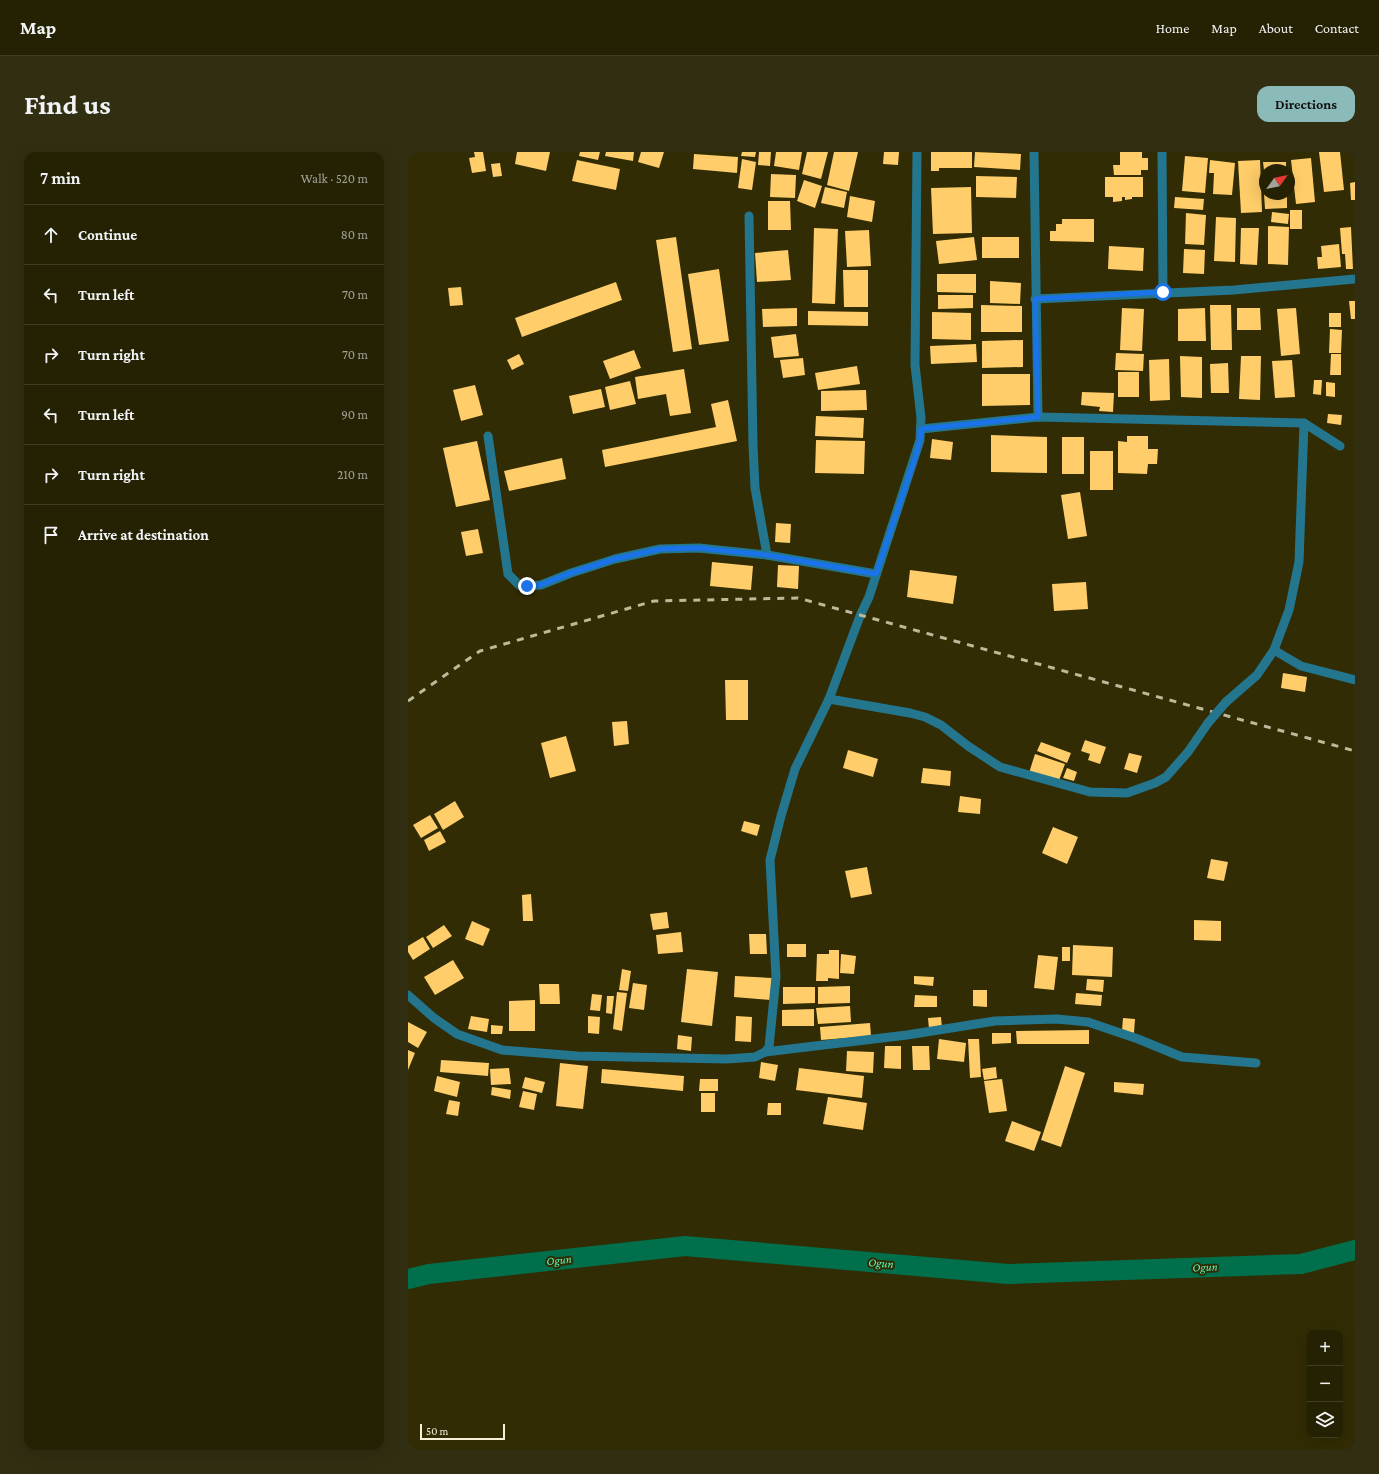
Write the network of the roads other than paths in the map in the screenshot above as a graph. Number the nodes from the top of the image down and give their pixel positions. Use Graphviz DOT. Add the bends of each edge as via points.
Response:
graph roads {
  1 [pos="917,152"];
  2 [pos="1034,152"];
  3 [pos="1162,152"];
  4 [pos="749,216"];
  5 [pos="1355,279"];
  6 [pos="1163,292"];
  7 [pos="1035,299"];
  8 [pos="1038,417"];
  9 [pos="1304,423"];
  10 [pos="921,429"];
  11 [pos="488,436"];
  12 [pos="1340,446"];
  13 [pos="767,555"];
  14 [pos="876,574"];
  15 [pos="1274,650"];
  16 [pos="1355,680"];
  17 [pos="829,699"];
  18 [pos="408,994"];
  19 [pos="765,1052"];
  20 [pos="1256,1063"];
  1 -- 10 [label="street" via="915,365"];
  2 -- 7 [label="street"];
  3 -- 6 [label="street"];
  4 -- 13 [label="street" via="755,480"];
  5 -- 6 [label="street" via="1234,290"];
  6 -- 7 [label="street"];
  7 -- 8 [label="street"];
  8 -- 9 [label="street"];
  8 -- 10 [label="street"];
  9 -- 12 [label="street"];
  9 -- 15 [label="street" via="1299,562 1289,610"];
  10 -- 14 [label="street" via="915,458"];
  11 -- 13 [label="street" via="508,574 519,585 540,585 615,559 660,549 699,548"];
  13 -- 14 [label="street"];
  14 -- 17 [label="street"];
  15 -- 16 [label="street" via="1301,666"];
  15 -- 17 [label="street, bridge" via="1257,676 1226,702 1166,777 1155,784 1127,793 1090,792 1000,767 941,725 925,717"];
  17 -- 19 [label="street" via="795,769 770,860 776,977 769,1047"];
  18 -- 19 [label="street" via="434,1018 457,1034 502,1050 577,1056 727,1059 755,1057"];
  19 -- 20 [label="street" via="907,1035 994,1020 1056,1019 1088,1022 1182,1057"];
}
